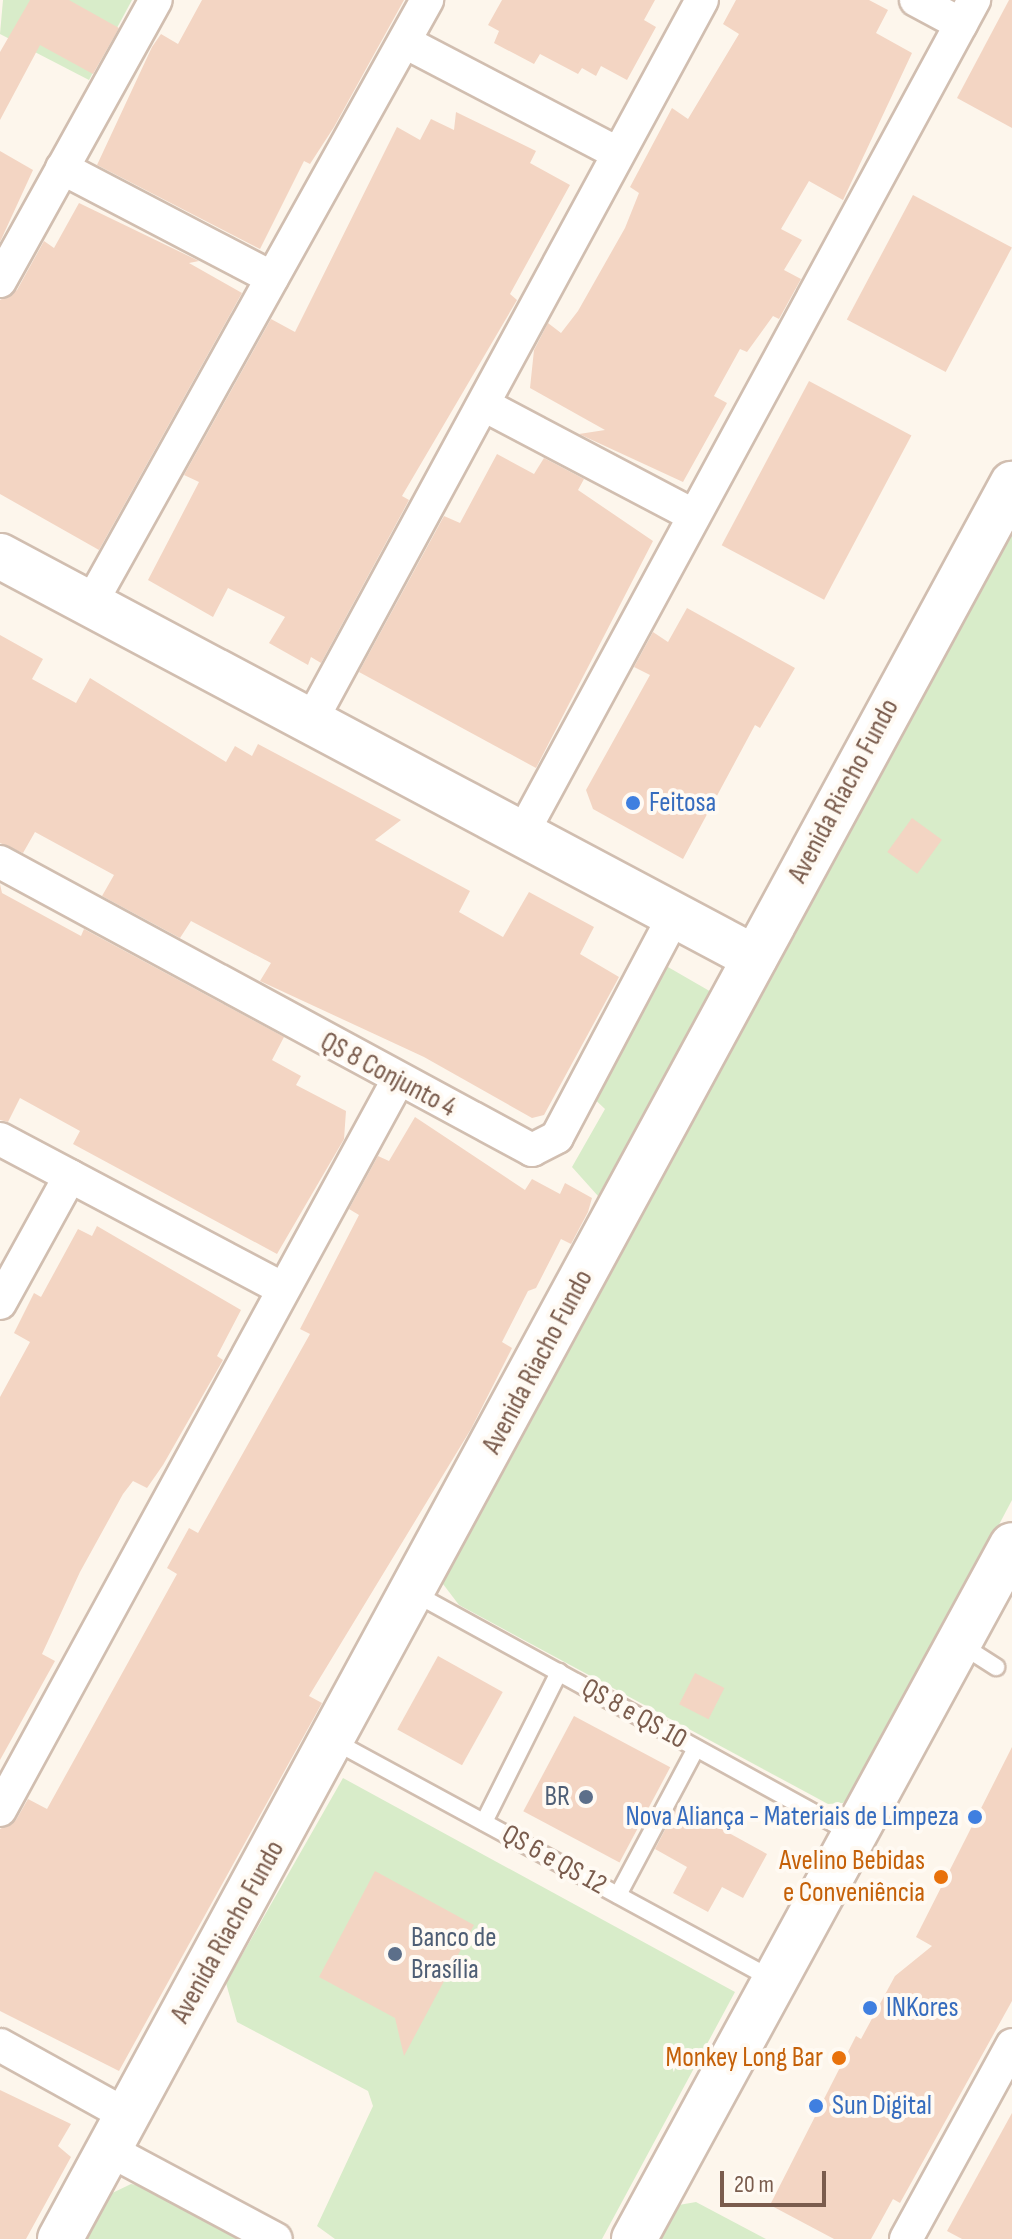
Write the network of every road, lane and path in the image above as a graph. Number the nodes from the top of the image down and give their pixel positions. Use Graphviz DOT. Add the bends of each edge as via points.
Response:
graph roads {
  1 [pos="156,0"];
  2 [pos="427,0"];
  3 [pos="702,0"];
  4 [pos="916,0"];
  5 [pos="967,12"];
  6 [pos="405,42"];
  7 [pos="617,153"];
  8 [pos="62,168"];
  9 [pos="272,278"];
  10 [pos="0,281"];
  11 [pos="486,406"];
  12 [pos="1012,484"];
  13 [pos="691,514"];
  14 [pos="0,556"];
  15 [pos="90,605"];
  16 [pos="311,721"];
  17 [pos="522,834"];
  18 [pos="0,862"];
  19 [pos="675,914"];
  20 [pos="755,958"];
  21 [pos="397,1082"];
  22 [pos="0,1139"];
  23 [pos="70,1176"];
  24 [pos="283,1289"];
  25 [pos="0,1303"];
  26 [pos="1012,1545"];
  27 [pos="414,1593"];
  28 [pos="958,1643"];
  29 [pos="996,1667"];
  30 [pos="559,1672"];
  31 [pos="333,1740"];
  32 [pos="696,1748"];
  33 [pos="0,1810"];
  34 [pos="484,1822"];
  35 [pos="854,1835"];
  36 [pos="618,1895"];
  37 [pos="776,1981"];
  38 [pos="0,2045"];
  39 [pos="1012,2045"];
  40 [pos="118,2133"];
  41 [pos="60,2239"];
  42 [pos="276,2239"];
  43 [pos="634,2239"];
  44 [pos="906,2239"];
  1 -- 8 [label="street"];
  2 -- 6 [label="street"];
  3 -- 7 [label="street"];
  4 -- 5 [label="street"];
  5 -- 13 [label="street"];
  6 -- 7 [label="street"];
  6 -- 9 [label="street"];
  7 -- 11 [label="street"];
  8 -- 9 [label="street"];
  8 -- 10 [label="street"];
  9 -- 15 [label="street"];
  11 -- 13 [label="street"];
  11 -- 16 [label="street"];
  12 -- 20 [label="street, Avenida Riacho Fundo"];
  13 -- 17 [label="street"];
  14 -- 15 [label="street"];
  15 -- 16 [label="street"];
  16 -- 17 [label="street"];
  17 -- 19 [label="street"];
  18 -- 21 [label="street, QS 8 Conjunto 4"];
  19 -- 20 [label="street"];
  19 -- 21 [label="street, QS 8 Conjunto 4" via="557,1137 542,1150"];
  20 -- 27 [label="street, Avenida Riacho Fundo"];
  21 -- 24 [label="street"];
  22 -- 23 [label="street"];
  23 -- 24 [label="street"];
  23 -- 25 [label="street"];
  24 -- 33 [label="street"];
  26 -- 28 [label="street"];
  27 -- 30 [label="lane, QS 8 e QS 10"];
  27 -- 31 [label="street, Avenida Riacho Fundo"];
  28 -- 29 [label="lane"];
  28 -- 35 [label="street"];
  30 -- 32 [label="lane, QS 8 e QS 10"];
  30 -- 34 [label="lane"];
  31 -- 34 [label="lane, QS 6 e QS 12"];
  31 -- 40 [label="street, Avenida Riacho Fundo"];
  32 -- 35 [label="lane, QS 8 e QS 10"];
  32 -- 36 [label="lane"];
  34 -- 36 [label="lane, QS 6 e QS 12"];
  35 -- 37 [label="street"];
  36 -- 37 [label="lane, QS 6 e QS 12"];
  37 -- 43 [label="street"];
  38 -- 40 [label="street"];
  39 -- 44 [label="street"];
  40 -- 41 [label="street, Avenida Riacho Fundo"];
  40 -- 42 [label="street"];
}
